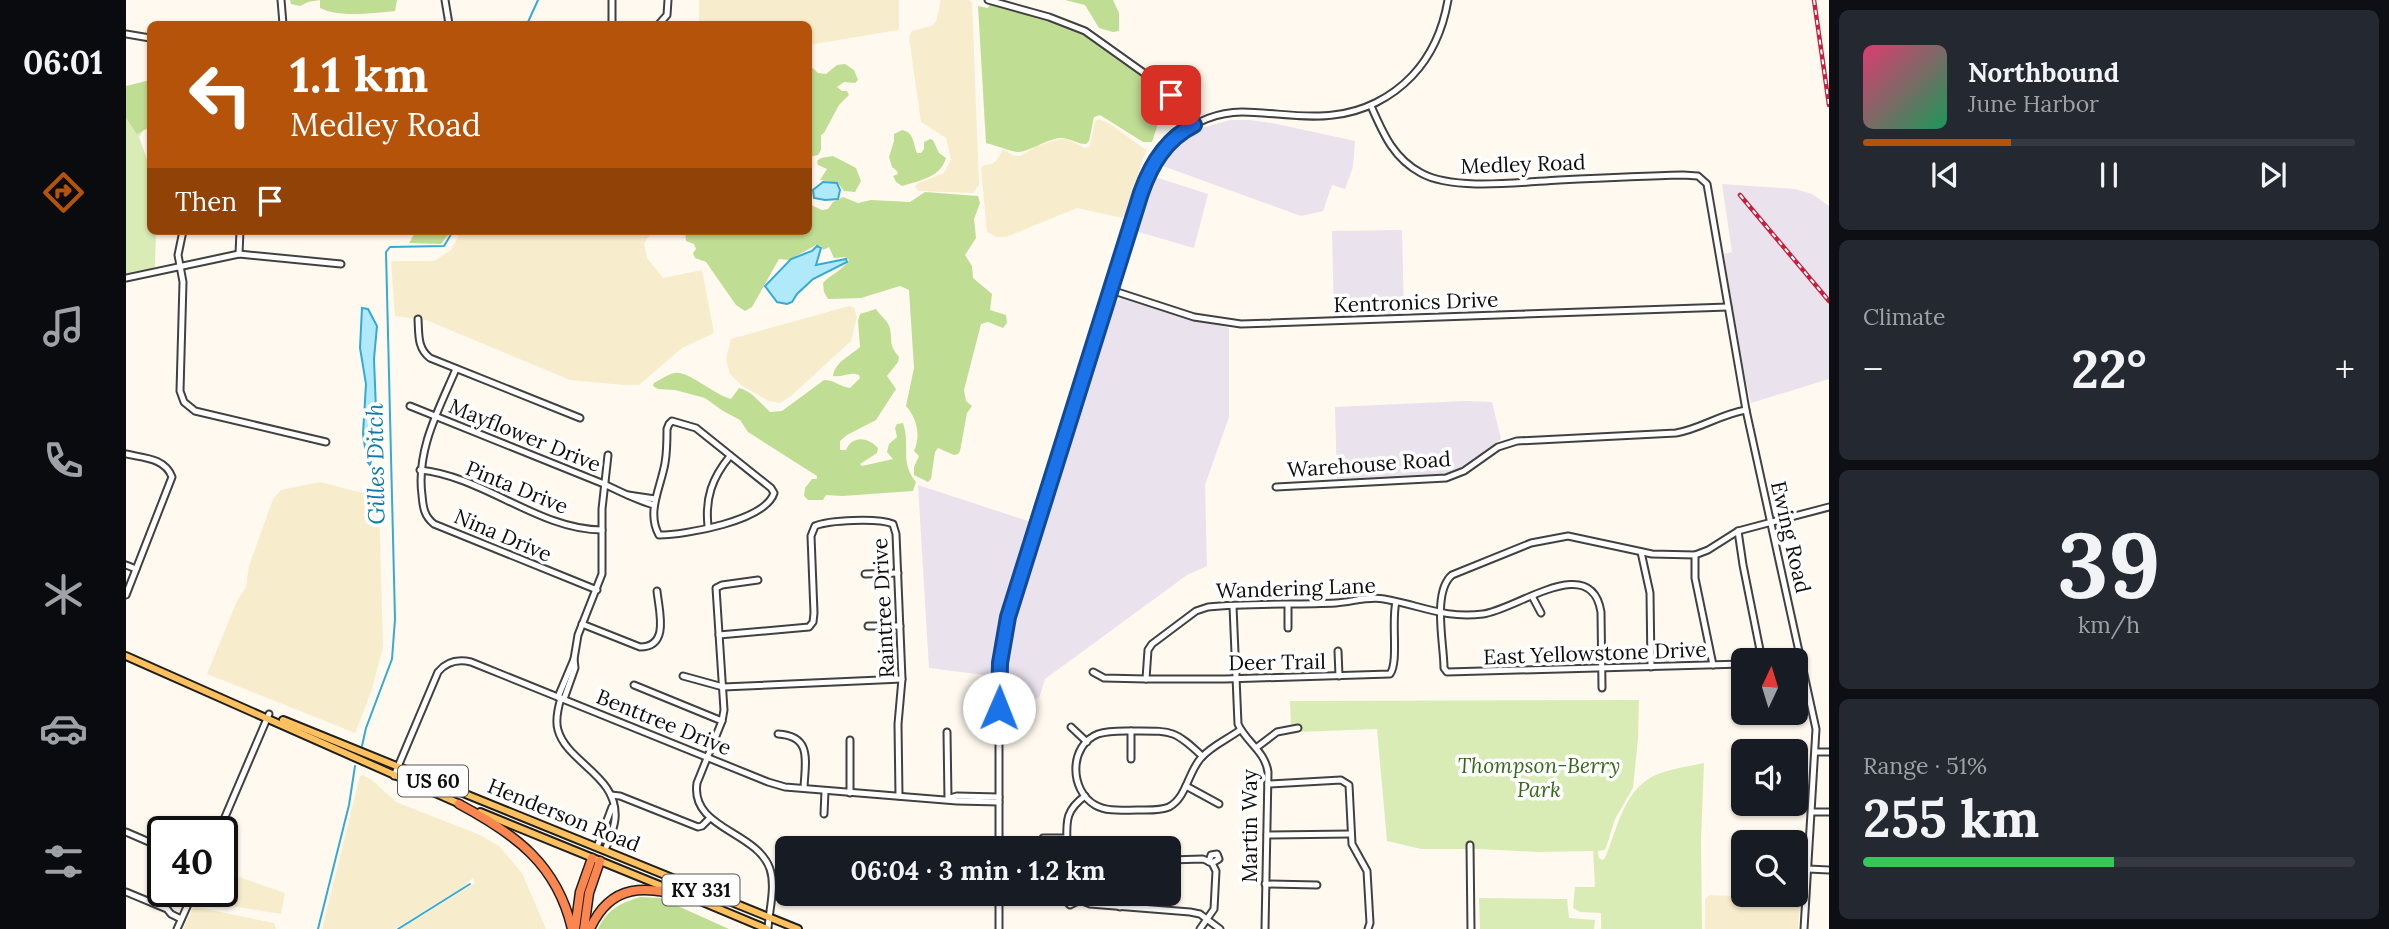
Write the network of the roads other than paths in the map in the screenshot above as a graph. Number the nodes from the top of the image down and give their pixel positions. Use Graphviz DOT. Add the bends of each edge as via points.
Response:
graph roads {
  1 [pos="281,0"];
  2 [pos="445,0"];
  3 [pos="612,0"];
  4 [pos="668,0"];
  5 [pos="988,0"];
  6 [pos="1448,0"];
  7 [pos="283,21"];
  8 [pos="448,21"];
  9 [pos="612,21"];
  10 [pos="662,21"];
  11 [pos="126,34"];
  12 [pos="147,38"];
  13 [pos="1371,106"];
  14 [pos="1194,125"];
  15 [pos="1680,175"];
  16 [pos="182,235"];
  17 [pos="240,235"];
  18 [pos="239,254"];
  19 [pos="341,264"];
  20 [pos="179,265"];
  21 [pos="126,278"];
  22 [pos="1111,290"];
  23 [pos="1728,307"];
  24 [pos="418,319"];
  25 [pos="456,369"];
  26 [pos="410,406"];
  27 [pos="1746,410"];
  28 [pos="436,416"];
  29 [pos="580,418"];
  30 [pos="326,442"];
  31 [pos="126,454"];
  32 [pos="608,455"];
  33 [pos="730,456"];
  34 [pos="420,470"];
  35 [pos="604,484"];
  36 [pos="1276,487"];
  37 [pos="654,502"];
  38 [pos="1829,507"];
  39 [pos="1772,522"];
  40 [pos="708,526"];
  41 [pos="602,530"];
  42 [pos="1738,531"];
  43 [pos="1641,552"];
  44 [pos="1695,555"];
  45 [pos="126,565"];
  46 [pos="136,569"];
  47 [pos="898,573"];
  48 [pos="865,574"];
  49 [pos="758,580"];
  50 [pos="597,590"];
  51 [pos="657,591"];
  52 [pos="126,595"];
  53 [pos="1532,596"];
  54 [pos="1396,602"];
  55 [pos="1288,605"];
  56 [pos="1233,606"];
  57 [pos="1541,613"];
  58 [pos="1441,614"];
  59 [pos="582,624"];
  60 [pos="868,626"];
  61 [pos="900,626"];
  62 [pos="1288,628"];
  63 [pos="719,635"];
  64 [pos="1760,648"];
  65 [pos="1796,648"];
  66 [pos="1338,651"];
  67 [pos="126,656"];
  68 [pos="1731,664"];
  69 [pos="1713,665"];
  70 [pos="1651,667"];
  71 [pos="1602,668"];
  72 [pos="1093,672"];
  73 [pos="683,676"];
  74 [pos="1339,676"];
  75 [pos="902,679"];
  76 [pos="1146,679"];
  77 [pos="1235,679"];
  78 [pos="634,685"];
  79 [pos="723,687"];
  80 [pos="1602,688"];
  81 [pos="1808,697"];
  82 [pos="561,698"];
  83 [pos="268,716"];
  84 [pos="722,721"];
  85 [pos="1071,727"];
  86 [pos="1298,728"];
  87 [pos="1240,730"];
  88 [pos="1131,731"];
  89 [pos="947,732"];
  90 [pos="778,734"];
  91 [pos="850,740"];
  92 [pos="1087,742"];
  93 [pos="1256,748"];
  94 [pos="1816,752"];
  95 [pos="1829,752"];
  96 [pos="1202,756"];
  97 [pos="707,757"];
  98 [pos="1131,760"];
  99 [pos="398,766"];
  100 [pos="394,776"];
  101 [pos="1268,783"];
  102 [pos="1186,786"];
  103 [pos="804,788"];
  104 [pos="825,791"];
  105 [pos="850,793"];
  106 [pos="611,795"];
  107 [pos="899,796"];
  108 [pos="1085,796"];
  109 [pos="948,799"];
  110 [pos="999,799"];
  111 [pos="459,804"];
  112 [pos="1219,804"];
  113 [pos="1812,812"];
  114 [pos="1829,812"];
  115 [pos="824,814"];
  116 [pos="225,816"];
  117 [pos="710,818"];
  118 [pos="1351,834"];
  119 [pos="127,835"];
  120 [pos="1267,835"];
  121 [pos="999,836"];
  122 [pos="1067,836"];
  123 [pos="147,842"];
  124 [pos="1470,845"];
  125 [pos="601,849"];
  126 [pos="596,859"];
  127 [pos="1181,860"];
  128 [pos="1808,869"];
  129 [pos="1829,870"];
  130 [pos="1265,884"];
  131 [pos="1317,885"];
  132 [pos="126,892"];
  133 [pos="689,897"];
  134 [pos="999,906"];
  135 [pos="1110,906"];
  136 [pos="187,907"];
  137 [pos="1120,907"];
  138 [pos="1805,907"];
  139 [pos="182,917"];
  140 [pos="769,917"];
  141 [pos="1208,919"];
  142 [pos="1368,928"];
  143 [pos="177,929"];
  144 [pos="574,929"];
  145 [pos="584,929"];
  146 [pos="590,929"];
  147 [pos="767,929"];
  148 [pos="798,929"];
  149 [pos="999,929"];
  150 [pos="1200,929"];
  151 [pos="1220,929"];
  152 [pos="1265,929"];
  153 [pos="1472,929"];
  154 [pos="1804,929"];
  1 -- 7 [label="street"];
  2 -- 8 [label="street"];
  3 -- 9 [label="street"];
  4 -- 10 [label="street"];
  5 -- 14 [label="street" via="1049,16 1084,31 1158,83"];
  6 -- 13 [label="street" via="1443,26 1424,61 1399,88"];
  11 -- 12 [label="street"];
  13 -- 14 [label="street" via="1326,116 1231,113"];
  13 -- 15 [label="street, Medley Road" via="1385,138 1402,161 1440,181"];
  14 -- 22 [label="street" via="1173,140 1150,168"];
  15 -- 23 [label="street, Ewing Road" via="1698,176 1707,184"];
  16 -- 20 [label="street"];
  17 -- 18 [label="street"];
  18 -- 19 [label="street"];
  18 -- 20 [label="street"];
  20 -- 21 [label="street"];
  20 -- 30 [label="street" via="183,282 180,391 184,402 195,411"];
  22 -- 23 [label="street, Kentronics Drive" via="1194,317 1241,324"];
  22 -- 110 [label="street" via="1004,634"];
  23 -- 27 [label="street, Ewing Road"];
  24 -- 25 [label="street" via="423,352"];
  25 -- 28 [label="street, Nina Drive"];
  25 -- 29 [label="street"];
  26 -- 28 [label="street, Mayflower Drive"];
  27 -- 36 [label="street, Warehouse Road" via="1676,433 1517,441 1446,478"];
  27 -- 39 [label="street, Ewing Road"];
  28 -- 34 [label="street, Nina Drive"];
  28 -- 35 [label="street, Mayflower Drive"];
  31 -- 46 [label="street" via="164,464 172,477"];
  32 -- 35 [label="street"];
  33 -- 37 [label="street" via="696,428 670,422"];
  33 -- 40 [label="street" via="709,491"];
  33 -- 40 [label="street" via="771,488 773,496 749,516"];
  34 -- 41 [label="street, Pinta Drive" via="447,475 574,528"];
  34 -- 50 [label="street, Nina Drive" via="423,506 434,524"];
  35 -- 37 [label="street, Mayflower Drive"];
  35 -- 41 [label="street"];
  37 -- 40 [label="street" via="659,535"];
  38 -- 39 [label="street"];
  39 -- 42 [label="street"];
  39 -- 65 [label="street, Ewing Road"];
  41 -- 50 [label="street" via="603,571"];
  42 -- 44 [label="street"];
  42 -- 64 [label="street"];
  43 -- 44 [label="street"];
  43 -- 58 [label="street" via="1577,537 1531,543 1452,575 1444,585"];
  43 -- 70 [label="street" via="1650,593"];
  44 -- 69 [label="street" via="1695,578"];
  45 -- 46 [label="street"];
  46 -- 52 [label="street"];
  47 -- 48 [label="street"];
  47 -- 61 [label="street, Raintree Drive"];
  47 -- 63 [label="street, Raintree Drive" via="893,524 818,524 811,536 811,625"];
  49 -- 63 [label="street" via="716,589"];
  50 -- 59 [label="street"];
  51 -- 59 [label="street" via="661,630 649,647"];
  53 -- 57 [label="street"];
  53 -- 58 [label="street, Wandering Lane" via="1486,613"];
  53 -- 71 [label="street, Wandering Lane" via="1570,583 1593,594 1601,612"];
  54 -- 55 [label="street, Wandering Lane" via="1372,598"];
  54 -- 58 [label="street, Wandering Lane"];
  54 -- 74 [label="street, Deer Trail" via="1392,673"];
  55 -- 56 [label="street, Wandering Lane"];
  55 -- 62 [label="street"];
  56 -- 76 [label="street, Wandering Lane" via="1196,611 1155,641 1148,650"];
  56 -- 77 [label="street"];
  58 -- 71 [label="street, East Yellowstone Drive" via="1448,672"];
  59 -- 82 [label="street"];
  60 -- 61 [label="street"];
  61 -- 75 [label="street, Raintree Drive"];
  63 -- 79 [label="street"];
  66 -- 74 [label="street"];
  67 -- 83 [label="main road, Henderson Road / US 60"];
  68 -- 69 [label="street, East Yellowstone Drive"];
  69 -- 70 [label="street, East Yellowstone Drive"];
  70 -- 71 [label="street, East Yellowstone Drive"];
  71 -- 80 [label="street, Wandering Lane"];
  72 -- 76 [label="street, Deer Trail" via="1104,678"];
  73 -- 79 [label="street"];
  74 -- 77 [label="street, Deer Trail"];
  75 -- 79 [label="street"];
  75 -- 107 [label="street, Raintree Drive"];
  76 -- 77 [label="street, Deer Trail"];
  77 -- 87 [label="street"];
  78 -- 84 [label="street"];
  79 -- 84 [label="street"];
  81 -- 94 [label="street, Ewing Road"];
  82 -- 97 [label="street, Benttree Drive"];
  82 -- 99 [label="street, Benttree Drive" via="471,662 450,662 434,680"];
  82 -- 106 [label="street" via="560,736"];
  83 -- 99 [label="main road, Henderson Road / US 60"];
  83 -- 100 [label="main road, Henderson Road / US 60"];
  83 -- 116 [label="street"];
  84 -- 97 [label="street"];
  85 -- 92 [label="street"];
  86 -- 93 [label="street" via="1277,732"];
  87 -- 93 [label="street, Martin Way"];
  87 -- 96 [label="street"];
  88 -- 92 [label="street" via="1101,733"];
  88 -- 96 [label="street" via="1177,734"];
  88 -- 98 [label="street"];
  89 -- 109 [label="street"];
  90 -- 103 [label="street" via="802,743"];
  91 -- 105 [label="street"];
  92 -- 108 [label="street" via="1075,772"];
  93 -- 101 [label="street, Martin Way" via="1266,762"];
  94 -- 95 [label="street"];
  94 -- 113 [label="street, Ewing Road"];
  96 -- 102 [label="street"];
  97 -- 103 [label="street, Benttree Drive" via="768,782"];
  97 -- 117 [label="street" via="695,793"];
  99 -- 100 [label="street, Benttree Drive"];
  99 -- 125 [label="main road, Henderson Road / US 60"];
  100 -- 111 [label="main road, Henderson Road / US 60"];
  101 -- 118 [label="street" via="1343,781 1349,785"];
  101 -- 120 [label="street, Martin Way"];
  102 -- 108 [label="street" via="1174,803 1161,809 1112,810"];
  102 -- 112 [label="street"];
  103 -- 104 [label="street, Benttree Drive"];
  104 -- 105 [label="street, Benttree Drive"];
  104 -- 115 [label="street"];
  105 -- 107 [label="street, Benttree Drive"];
  106 -- 117 [label="street" via="698,827"];
  106 -- 125 [label="street" via="613,804"];
  107 -- 109 [label="street, Benttree Drive"];
  108 -- 122 [label="street" via="1069,810"];
  109 -- 110 [label="street, Benttree Drive"];
  110 -- 121 [label="street"];
  111 -- 126 [label="main road, Henderson Road / KY 331"];
  111 -- 144 [label="highway, US 60" via="503,829 533,855 562,897"];
  113 -- 114 [label="street"];
  113 -- 128 [label="street, Ewing Road"];
  117 -- 140 [label="street" via="765,859 772,879"];
  118 -- 120 [label="street"];
  118 -- 142 [label="street" via="1368,876"];
  119 -- 123 [label="street"];
  120 -- 130 [label="street, Martin Way"];
  124 -- 153 [label="street"];
  125 -- 126 [label="main road"];
  125 -- 140 [label="main road, Henderson Road / KY 331"];
  126 -- 133 [label="main road, Henderson Road / KY 331"];
  126 -- 144 [label="highway" via="580,892"];
  126 -- 145 [label="highway"];
  127 -- 141 [label="street" via="1211,863 1217,874 1216,900"];
  128 -- 129 [label="street"];
  130 -- 131 [label="street"];
  130 -- 152 [label="street, Martin Way"];
  132 -- 139 [label="street"];
  133 -- 146 [label="highway" via="654,889 629,891 603,907"];
  133 -- 147 [label="main road, Henderson Road / KY 331"];
  134 -- 149 [label="street"];
  135 -- 137 [label="street"];
  136 -- 139 [label="street"];
  137 -- 141 [label="street" via="1190,912"];
  138 -- 154 [label="street, Ewing Road"];
  139 -- 143 [label="street"];
  140 -- 147 [label="street"];
  140 -- 148 [label="main road, Henderson Road / KY 331"];
  141 -- 150 [label="street"];
  141 -- 151 [label="street"];
}
